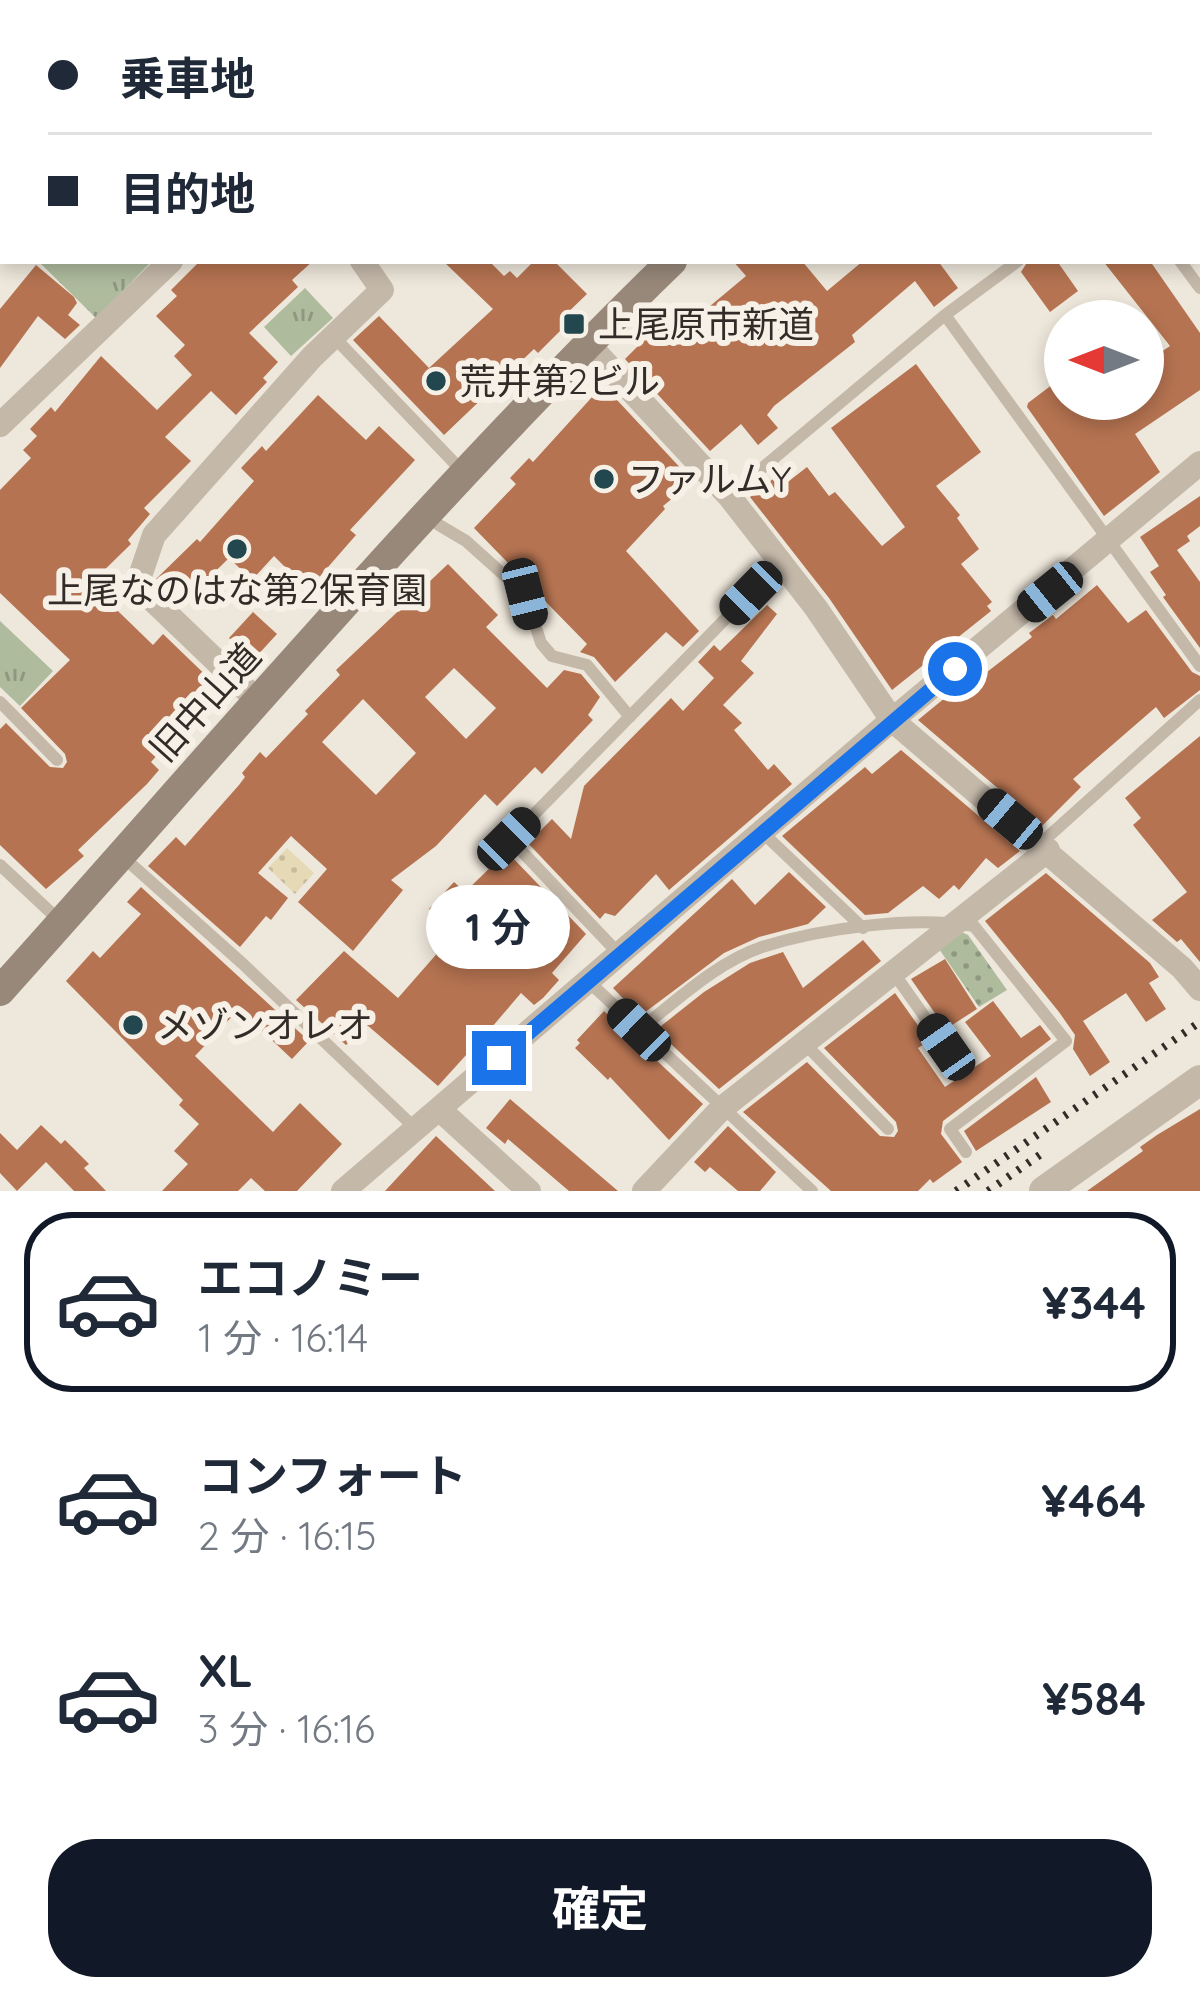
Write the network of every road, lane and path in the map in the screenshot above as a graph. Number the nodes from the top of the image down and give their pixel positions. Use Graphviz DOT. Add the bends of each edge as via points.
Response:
graph roads {
  1 [pos="168,264"];
  2 [pos="364,264"];
  3 [pos="669,264"];
  4 [pos="1014,264"];
  5 [pos="945,315"];
  6 [pos="334,336"];
  7 [pos="587,344"];
  8 [pos="0,425"];
  9 [pos="1200,463"];
  10 [pos="464,473"];
  11 [pos="729,496"];
  12 [pos="439,525"];
  13 [pos="1109,541"];
  14 [pos="781,562"];
  15 [pos="1200,666"];
  16 [pos="1200,700"];
  17 [pos="257,701"];
  18 [pos="0,702"];
  19 [pos="630,717"];
  20 [pos="892,720"];
  21 [pos="57,760"];
  22 [pos="762,832"];
  23 [pos="1044,847"];
  24 [pos="122,855"];
  25 [pos="0,865"];
  26 [pos="62,922"];
  27 [pos="955,922"];
  28 [pos="863,928"];
  29 [pos="619,954"];
  30 [pos="893,972"];
  31 [pos="588,981"];
  32 [pos="1200,989"];
  33 [pos="0,991"];
  34 [pos="639,1030"];
  35 [pos="803,1043"];
  36 [pos="946,1047"];
  37 [pos="1200,1080"];
  38 [pos="440,1108"];
  39 [pos="721,1108"];
  40 [pos="416,1129"];
  41 [pos="889,1129"];
  42 [pos="966,1152"];
  43 [pos="343,1191"];
  44 [pos="529,1191"];
  45 [pos="644,1191"];
  46 [pos="812,1191"];
  47 [pos="1044,1191"];
  1 -- 8 [label="street"];
  2 -- 6 [label="street" via="382,290"];
  3 -- 7 [label="main road, 旧中山道"];
  4 -- 5 [label="lane"];
  5 -- 11 [label="lane"];
  5 -- 13 [label="lane"];
  6 -- 10 [label="lane"];
  6 -- 17 [label="street" via="154,535 137,585"];
  7 -- 10 [label="main road, 旧中山道"];
  7 -- 11 [label="street"];
  9 -- 13 [label="street"];
  10 -- 17 [label="main road, 旧中山道"];
  11 -- 14 [label="street"];
  12 -- 19 [label="lane" via="525,594 541,644 552,656 587,665"];
  13 -- 15 [label="lane"];
  13 -- 20 [label="street"];
  14 -- 19 [label="lane"];
  14 -- 20 [label="street"];
  16 -- 23 [label="lane"];
  17 -- 24 [label="main road, 旧中山道"];
  18 -- 21 [label="lane"];
  19 -- 29 [label="lane" via="509,839"];
  20 -- 22 [label="street"];
  20 -- 23 [label="street"];
  22 -- 28 [label="lane"];
  22 -- 29 [label="street"];
  23 -- 27 [label="street"];
  23 -- 32 [label="street"];
  24 -- 26 [label="main road, 旧中山道"];
  24 -- 40 [label="lane"];
  25 -- 26 [label="lane"];
  26 -- 33 [label="main road, 旧中山道"];
  27 -- 28 [label="lane"];
  27 -- 30 [label="street"];
  27 -- 42 [label="lane" via="974,926 1066,1041 950,1129"];
  28 -- 34 [label="lane" via="763,947"];
  29 -- 31 [label="street"];
  30 -- 35 [label="street"];
  30 -- 36 [label="lane"];
  31 -- 34 [label="lane"];
  31 -- 38 [label="street"];
  34 -- 39 [label="lane"];
  35 -- 39 [label="street"];
  35 -- 41 [label="lane"];
  37 -- 47 [label="street"];
  38 -- 40 [label="street"];
  38 -- 44 [label="street"];
  39 -- 45 [label="street"];
  39 -- 46 [label="lane"];
  40 -- 43 [label="street"];
}
